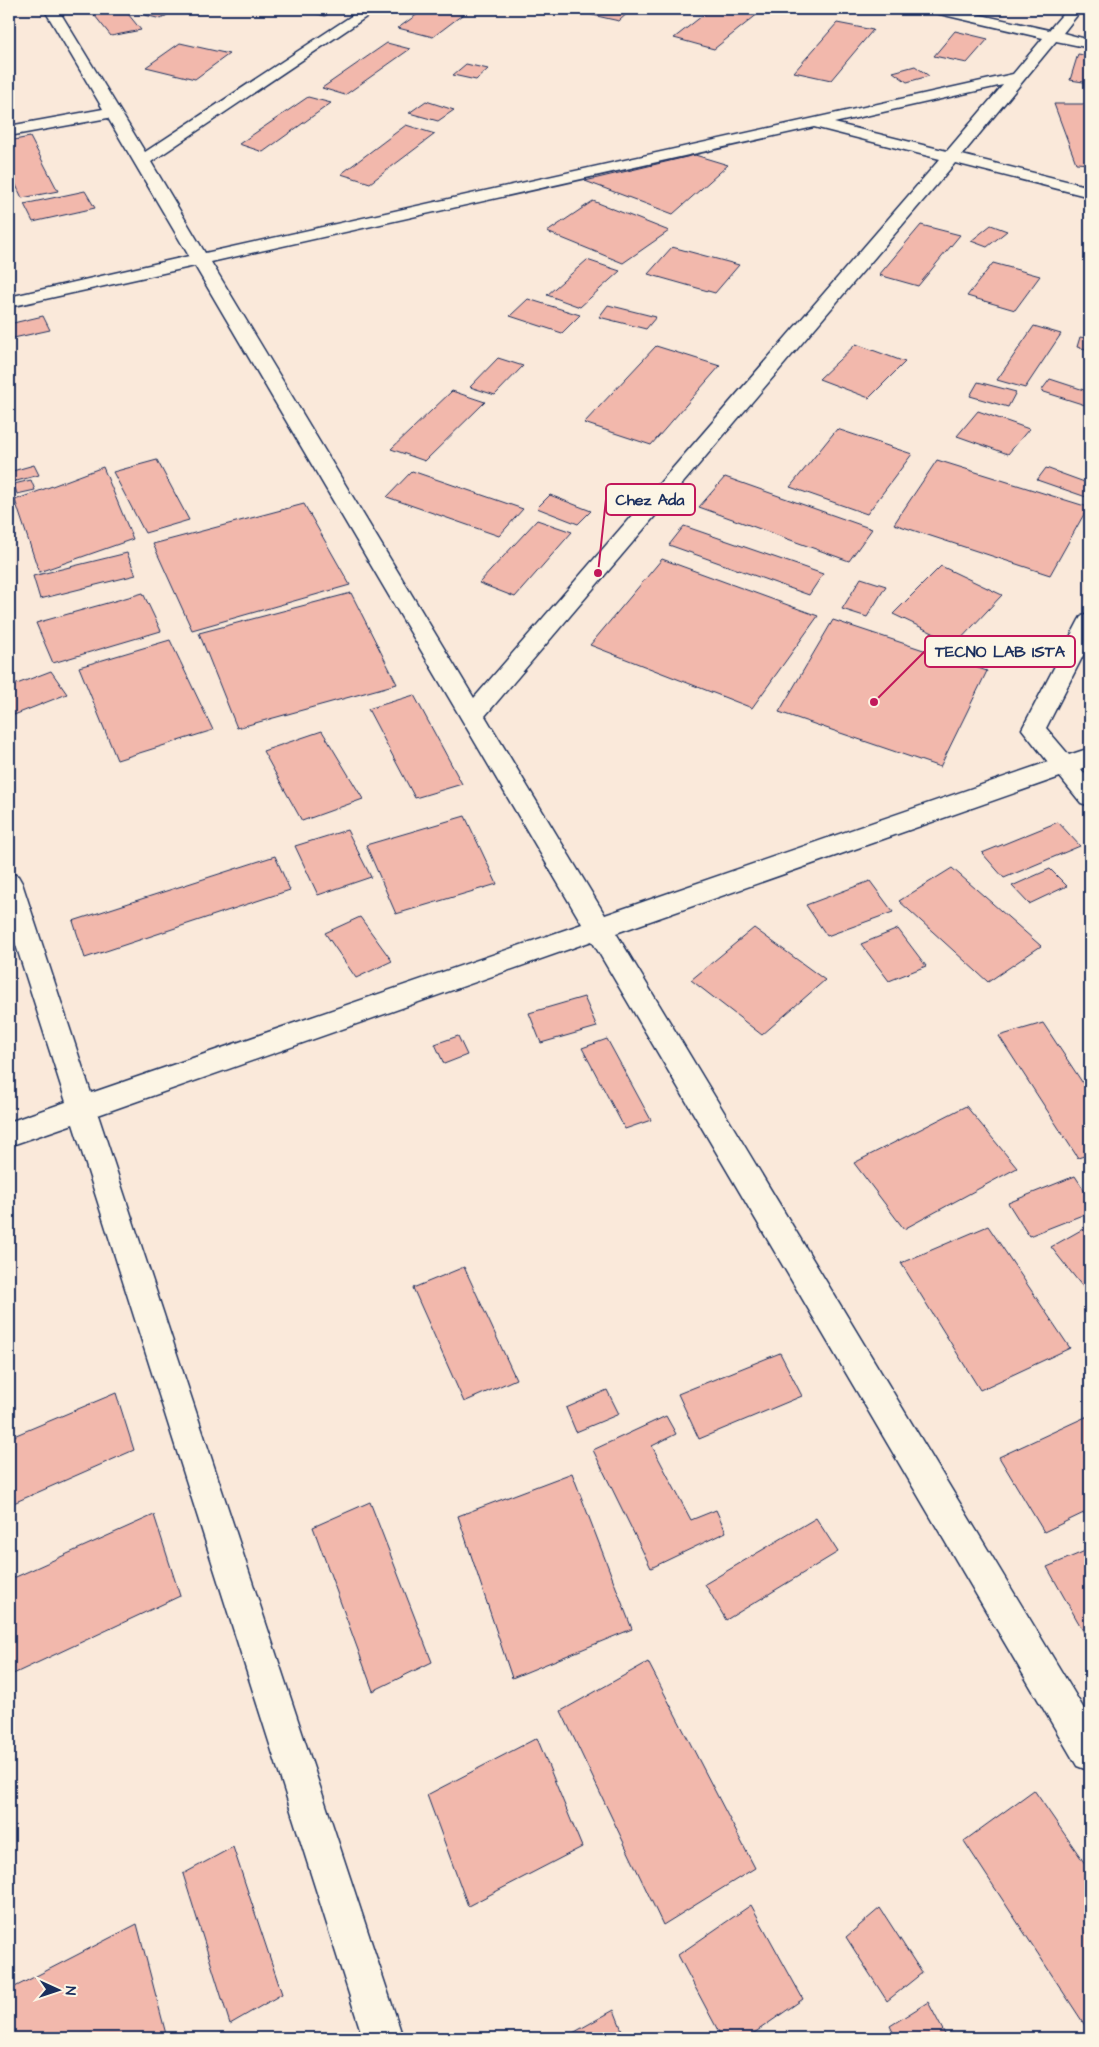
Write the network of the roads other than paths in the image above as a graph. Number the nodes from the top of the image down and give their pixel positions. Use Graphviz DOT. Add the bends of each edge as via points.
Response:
graph roads {
  1 [pos="51,9"];
  2 [pos="371,9"];
  3 [pos="936,9"];
  4 [pos="1075,9"];
  5 [pos="1053,35"];
  6 [pos="1090,44"];
  7 [pos="1018,77"];
  8 [pos="113,112"];
  9 [pos="813,123"];
  10 [pos="9,131"];
  11 [pos="951,157"];
  12 [pos="142,161"];
  13 [pos="1090,192"];
  14 [pos="200,260"];
  15 [pos="9,302"];
  16 [pos="1090,620"];
  17 [pos="472,716"];
  18 [pos="1090,757"];
  19 [pos="1065,766"];
  20 [pos="1090,797"];
  21 [pos="9,883"];
  22 [pos="599,929"];
  23 [pos="82,1109"];
  24 [pos="9,1134"];
  25 [pos="1090,1753"];
  26 [pos="383,2038"];
  1 -- 8 [label="street"];
  2 -- 12 [label="street"];
  3 -- 5 [label="street"];
  4 -- 5 [label="street"];
  5 -- 6 [label="street"];
  5 -- 7 [label="street"];
  7 -- 9 [label="street"];
  7 -- 11 [label="street"];
  8 -- 10 [label="street"];
  8 -- 12 [label="street"];
  9 -- 11 [label="street"];
  9 -- 14 [label="street"];
  11 -- 13 [label="street"];
  11 -- 17 [label="street"];
  12 -- 14 [label="street"];
  14 -- 15 [label="street"];
  14 -- 17 [label="street"];
  16 -- 19 [label="street" via="1034,729"];
  17 -- 22 [label="street"];
  18 -- 19 [label="street"];
  19 -- 20 [label="street"];
  19 -- 22 [label="street"];
  21 -- 23 [label="street"];
  22 -- 23 [label="street"];
  22 -- 25 [label="street"];
  23 -- 24 [label="street"];
  23 -- 26 [label="street"];
}
